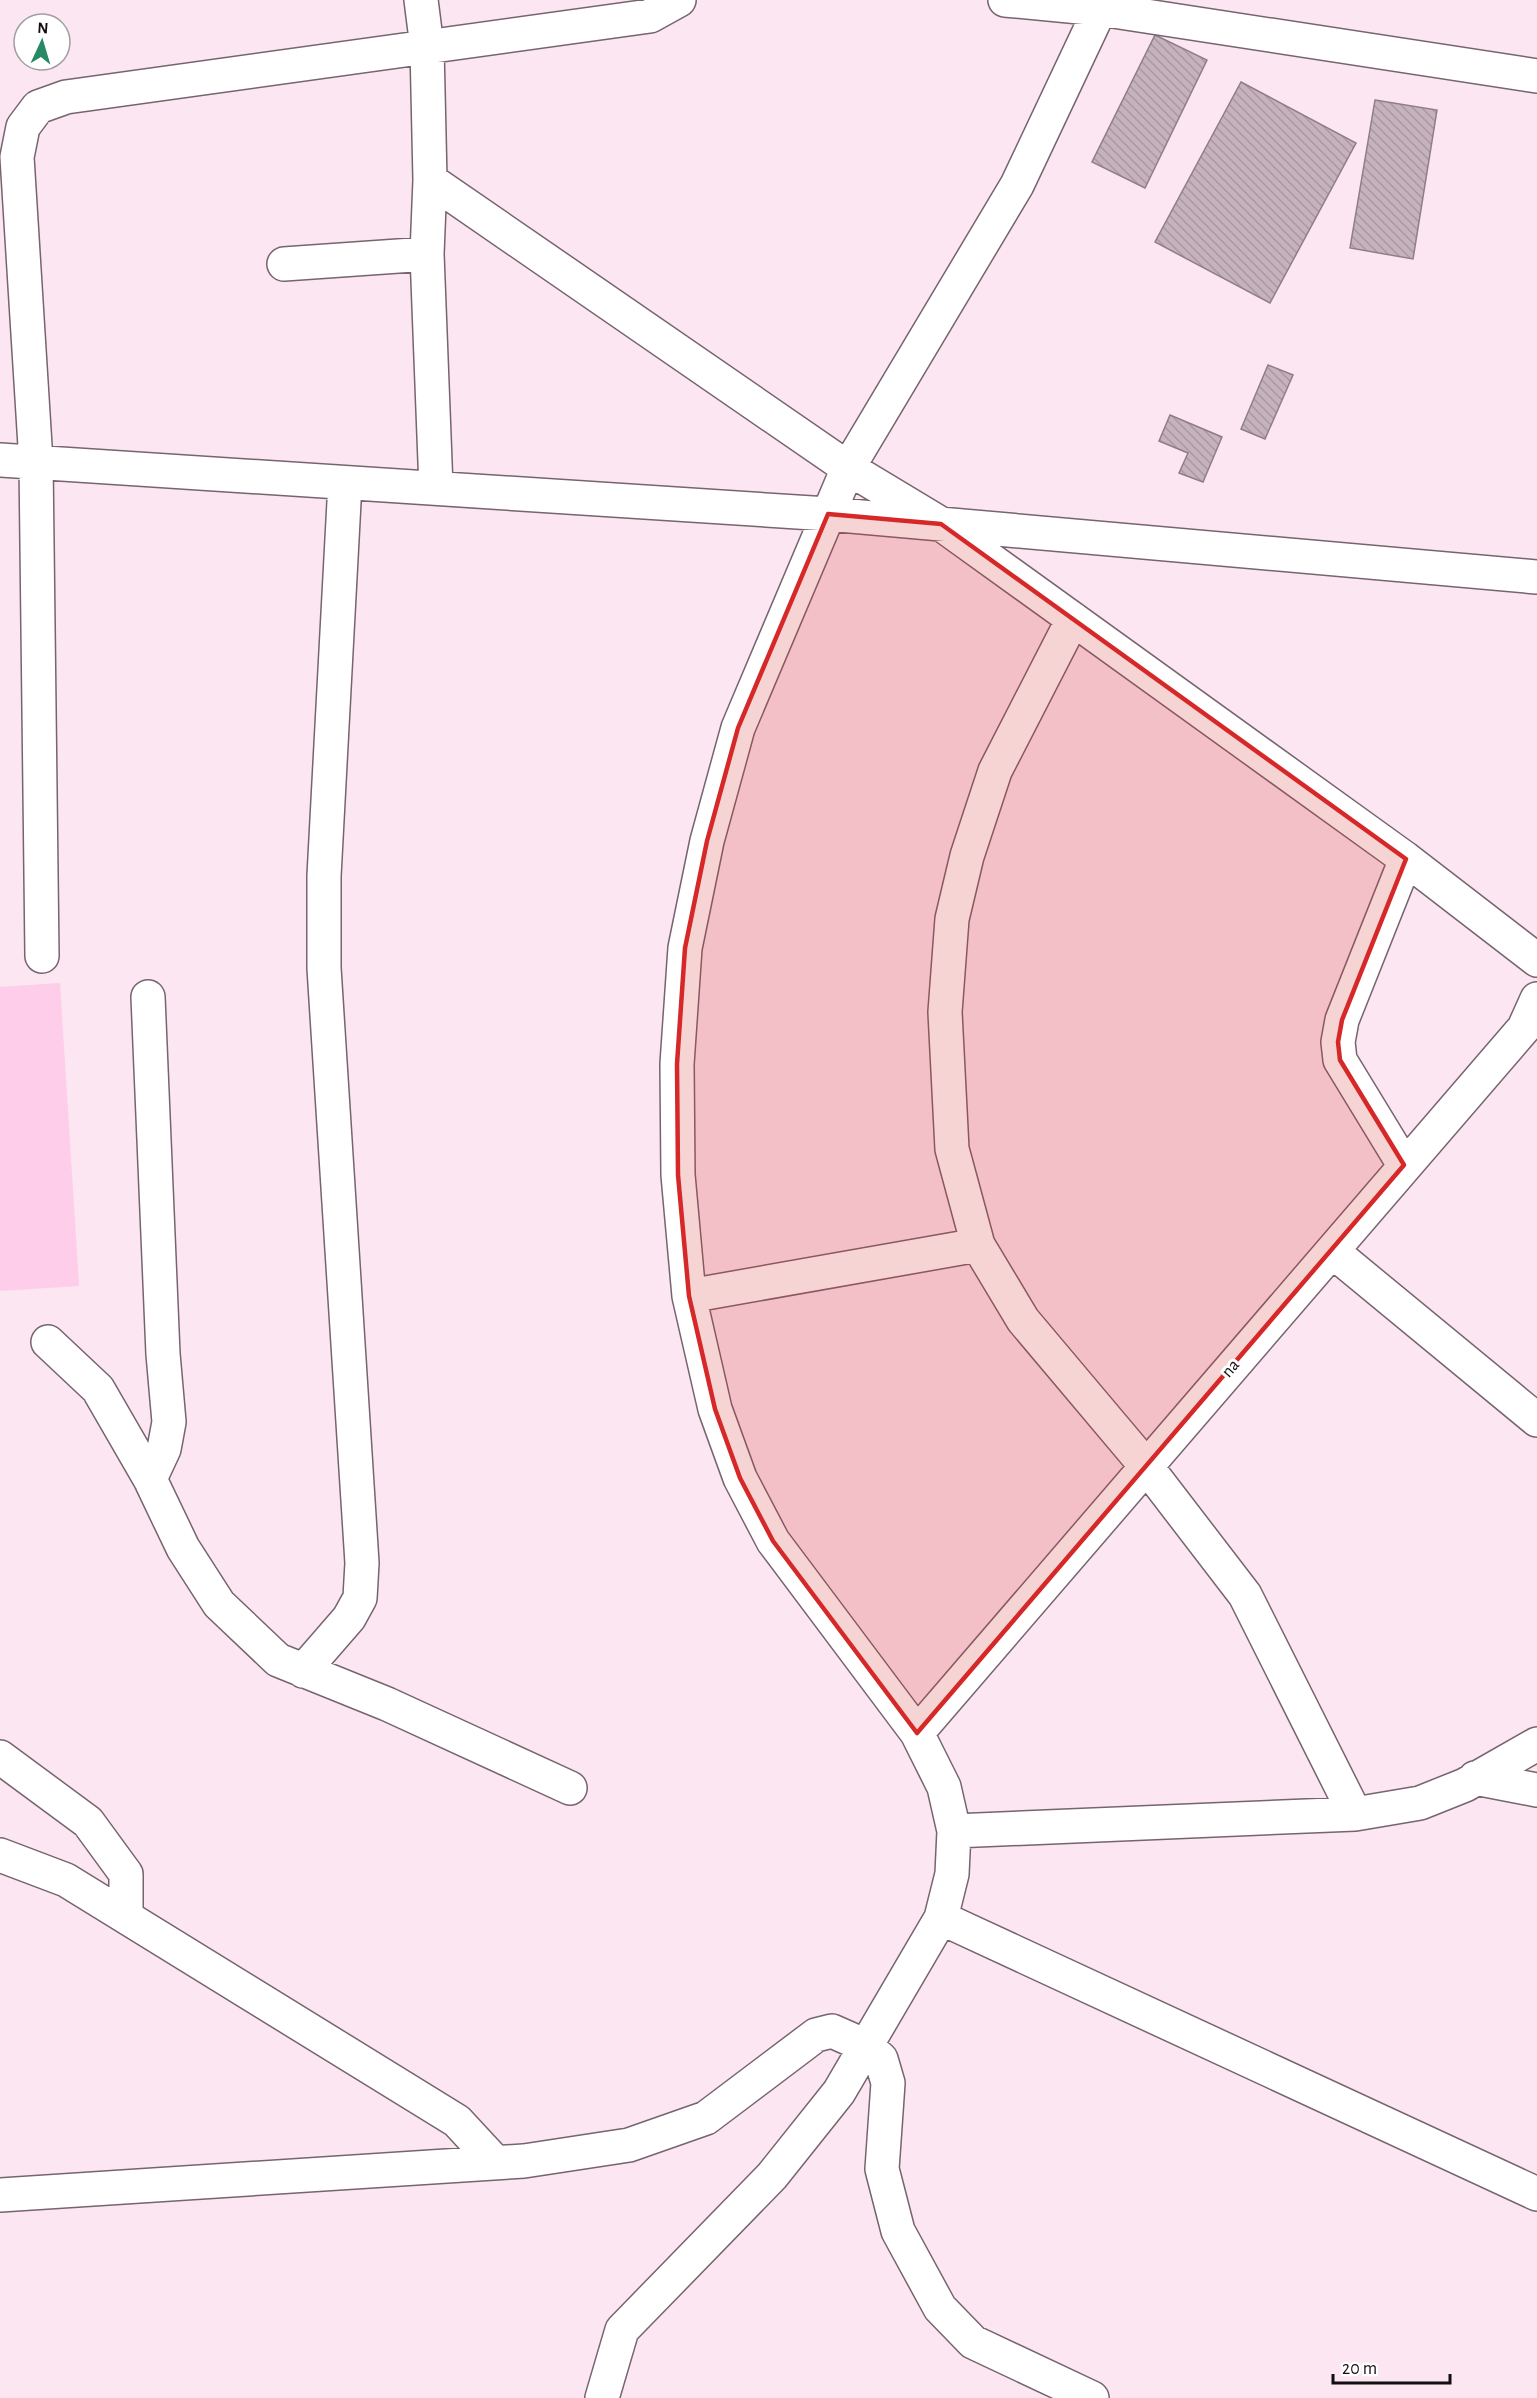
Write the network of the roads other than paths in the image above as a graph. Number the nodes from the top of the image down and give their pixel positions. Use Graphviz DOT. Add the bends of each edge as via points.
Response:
graph roads {
  1 [pos="421,0"];
  2 [pos="679,0"];
  3 [pos="1005,0"];
  4 [pos="1101,5"];
  5 [pos="427,47"];
  6 [pos="1537,76"];
  7 [pos="429,180"];
  8 [pos="428,254"];
  9 [pos="284,264"];
  10 [pos="0,460"];
  11 [pos="36,462"];
  12 [pos="848,468"];
  13 [pos="345,483"];
  14 [pos="436,488"];
  15 [pos="828,514"];
  16 [pos="941,524"];
  17 [pos="1537,577"];
  18 [pos="1073,619"];
  19 [pos="1406,859"];
  20 [pos="42,956"];
  21 [pos="1537,960"];
  22 [pos="148,997"];
  23 [pos="1537,999"];
  24 [pos="1404,1165"];
  25 [pos="978,1245"];
  26 [pos="1332,1251"];
  27 [pos="689,1296"];
  28 [pos="48,1342"];
  29 [pos="1537,1420"];
  30 [pos="1146,1466"];
  31 [pos="150,1479"];
  32 [pos="303,1671"];
  33 [pos="917,1733"];
  34 [pos="1537,1744"];
  35 [pos="0,1757"];
  36 [pos="1475,1778"];
  37 [pos="570,1788"];
  38 [pos="1537,1790"];
  39 [pos="1355,1814"];
  40 [pos="954,1831"];
  41 [pos="0,1855"];
  42 [pos="126,1917"];
  43 [pos="942,1918"];
  44 [pos="866,2046"];
  45 [pos="495,2162"];
  46 [pos="1537,2194"];
  47 [pos="0,2195"];
  48 [pos="602,2398"];
  49 [pos="1092,2398"];
  1 -- 5 [label="street"];
  2 -- 5 [label="street" via="650,16"];
  3 -- 4 [label="street"];
  4 -- 6 [label="street"];
  4 -- 12 [label="street" via="1017,185"];
  5 -- 7 [label="street"];
  5 -- 11 [label="street" via="66,97 38,107 23,127 17,157"];
  7 -- 8 [label="street"];
  7 -- 12 [label="street"];
  8 -- 9 [label="street"];
  8 -- 14 [label="street"];
  10 -- 11 [label="street"];
  11 -- 13 [label="street"];
  11 -- 20 [label="street"];
  12 -- 15 [label="street"];
  12 -- 16 [label="street"];
  13 -- 14 [label="street"];
  13 -- 32 [label="street" via="324,876 324,968 362,1563 360,1598 349,1618"];
  14 -- 15 [label="street"];
  15 -- 16 [label="street"];
  15 -- 27 [label="street" via="738,728 706,841 685,948 677,1064 678,1164"];
  16 -- 17 [label="street"];
  16 -- 18 [label="street"];
  18 -- 19 [label="street"];
  18 -- 25 [label="street" via="995,771 967,856 952,919 945,1012 952,1149"];
  19 -- 21 [label="street"];
  19 -- 24 [label="street" via="1342,1020 1338,1042 1340,1060"];
  22 -- 31 [label="street" via="169,1422 164,1449"];
  23 -- 24 [label="street, na" via="1524,1028"];
  24 -- 26 [label="street, na"];
  25 -- 27 [label="street"];
  25 -- 30 [label="street" via="1023,1320"];
  26 -- 29 [label="street"];
  26 -- 30 [label="street, na"];
  27 -- 33 [label="street" via="715,1409 740,1478 767,1531"];
  28 -- 31 [label="street" via="99,1389"];
  30 -- 33 [label="street, na"];
  30 -- 39 [label="street" via="1245,1595"];
  31 -- 32 [label="street" via="183,1548 219,1604 278,1660"];
  32 -- 37 [label="street"];
  33 -- 40 [label="street" via="944,1787"];
  34 -- 36 [label="street"];
  35 -- 42 [label="street" via="88,1822 126,1874"];
  36 -- 38 [label="street"];
  36 -- 39 [label="street" via="1420,1803"];
  39 -- 40 [label="street"];
  40 -- 43 [label="street" via="952,1874"];
  41 -- 42 [label="street" via="66,1880"];
  42 -- 45 [label="street" via="457,2121"];
  43 -- 44 [label="street"];
  43 -- 46 [label="street"];
  44 -- 45 [label="street" via="832,2031 816,2035 706,2118 629,2145"];
  44 -- 48 [label="street" via="839,2092 772,2176 622,2330"];
  44 -- 49 [label="street" via="881,2059 888,2084 882,2169 898,2231 940,2308 972,2342"];
  45 -- 47 [label="street"];
}
